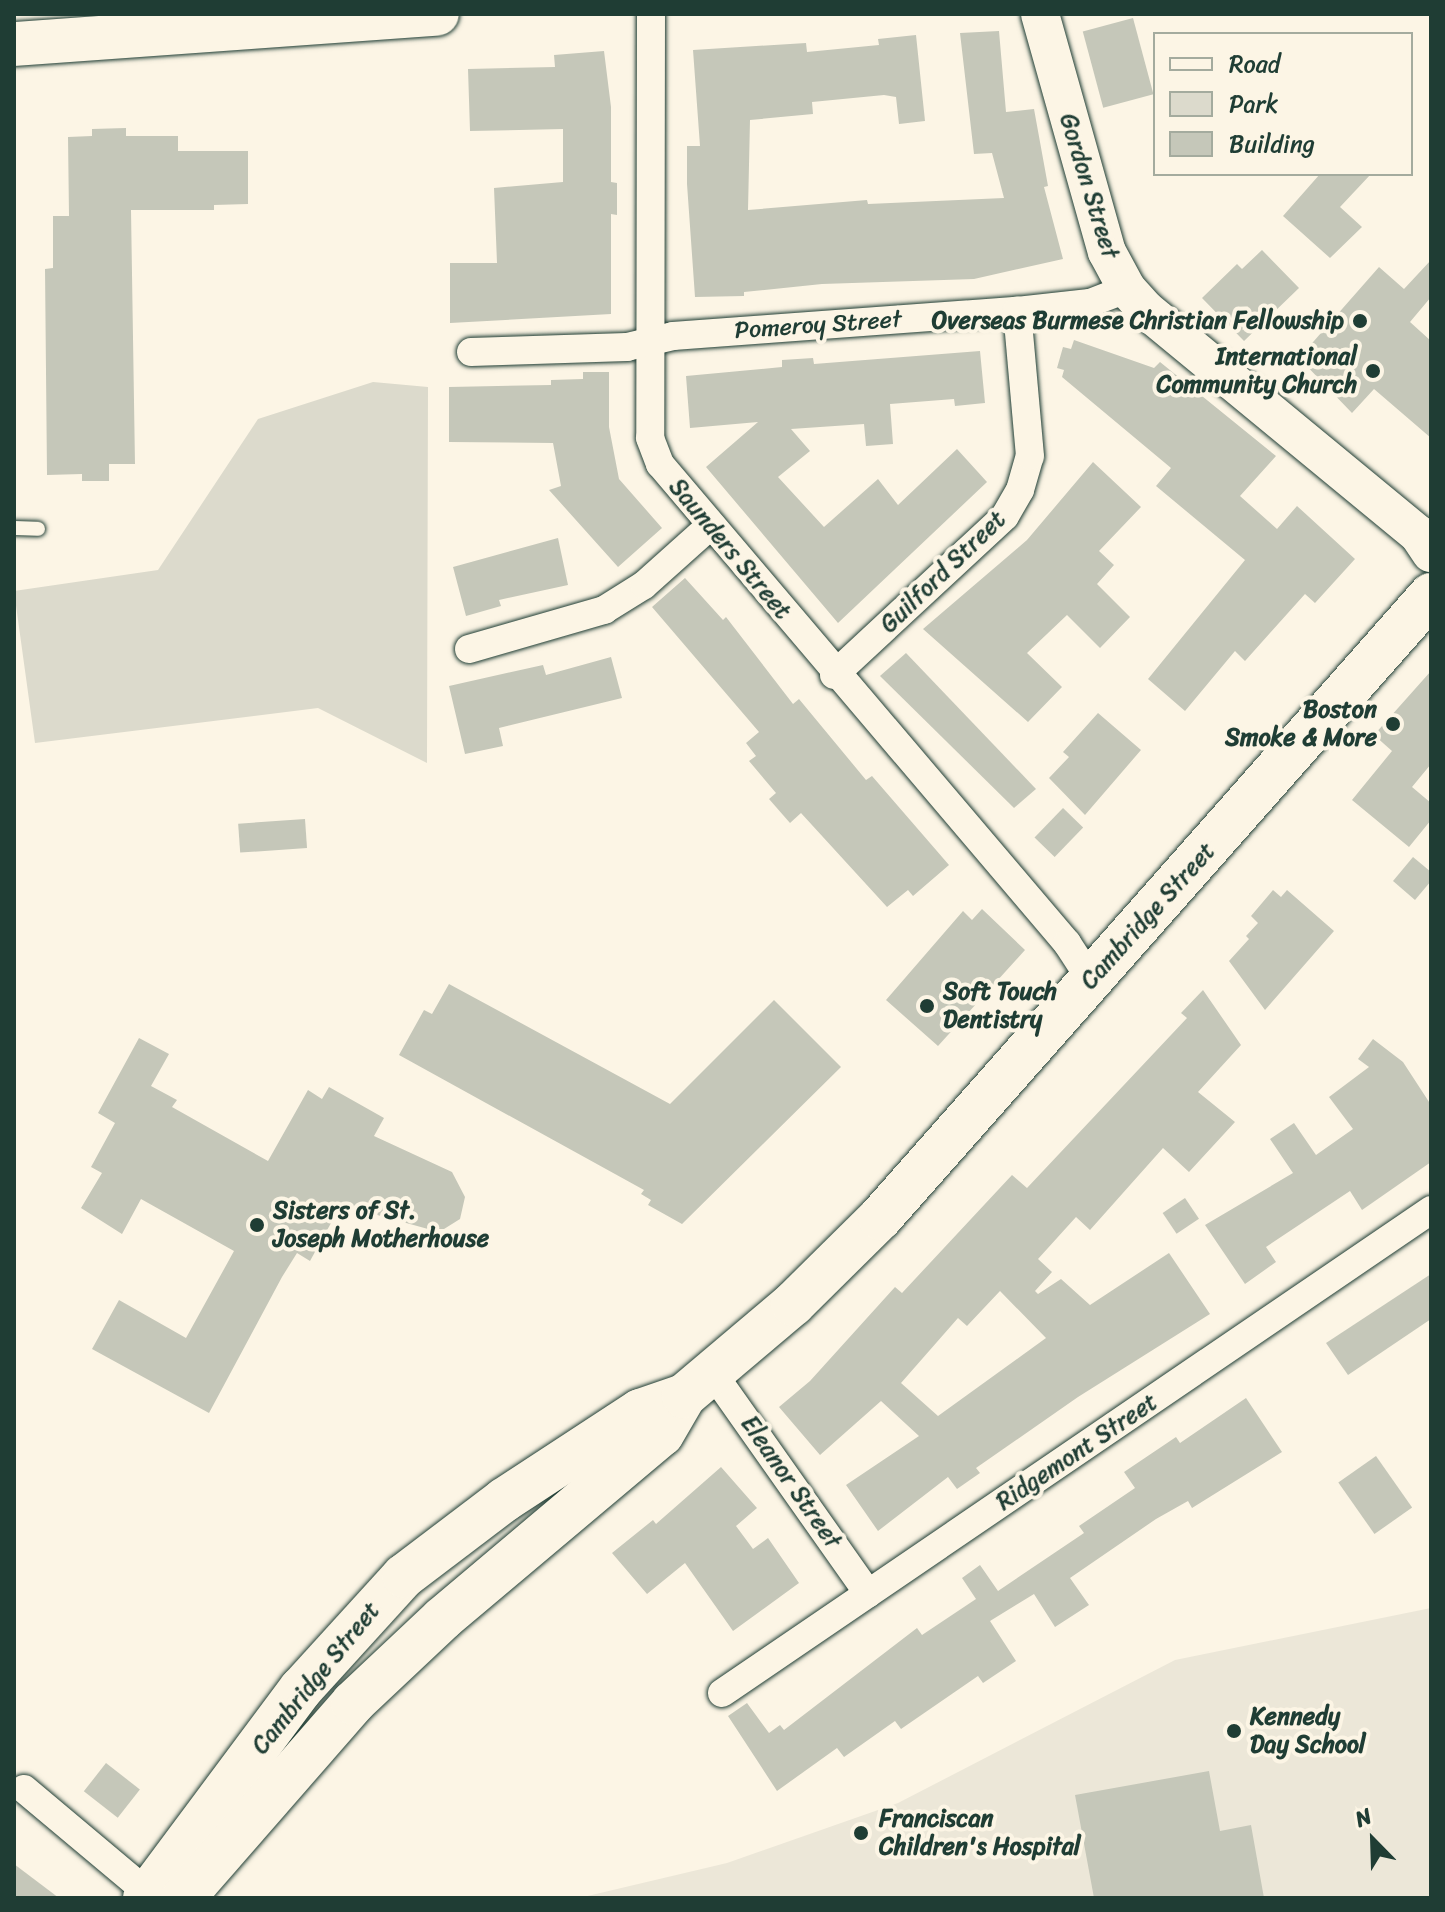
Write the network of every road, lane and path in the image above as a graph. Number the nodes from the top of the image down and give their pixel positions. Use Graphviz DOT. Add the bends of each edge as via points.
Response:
graph roads {
  1 [pos="437,14"];
  2 [pos="651,14"];
  3 [pos="1040,14"];
  4 [pos="298,18"];
  5 [pos="14,44"];
  6 [pos="1127,289"];
  7 [pos="1017,311"];
  8 [pos="650,343"];
  9 [pos="471,352"];
  10 [pos="711,525"];
  11 [pos="14,528"];
  12 [pos="38,529"];
  13 [pos="1431,553"];
  14 [pos="1431,595"];
  15 [pos="469,649"];
  16 [pos="834,675"];
  17 [pos="1091,980"];
  18 [pos="1431,1210"];
  19 [pos="698,1384"];
  20 [pos="868,1593"];
  21 [pos="722,1693"];
  22 [pos="24,1789"];
  23 [pos="159,1896"];
  1 -- 4 [label="main road"];
  2 -- 8 [label="street, Saunders Street"];
  3 -- 6 [label="street, Gordon Street" via="1107,252"];
  4 -- 5 [label="main road"];
  6 -- 7 [label="street, Pomeroy Street" via="1090,303"];
  6 -- 13 [label="street, Gordon Street" via="1418,534"];
  7 -- 8 [label="street, Pomeroy Street" via="673,336"];
  7 -- 16 [label="street, Guilford Street" via="1030,456 1020,490 1005,516"];
  8 -- 9 [label="street, Pomeroy Street"];
  8 -- 10 [label="street, Saunders Street" via="650,438 660,464"];
  10 -- 15 [label="street" via="644,585 604,610"];
  10 -- 16 [label="street, Saunders Street"];
  11 -- 12 [label="lane"];
  14 -- 17 [label="main road, Cambridge Street"];
  16 -- 17 [label="street, Saunders Street" via="1067,943"];
  17 -- 19 [label="main road, Cambridge Street" via="880,1218"];
  18 -- 20 [label="street, Ridgemont Street"];
  19 -- 20 [label="street, Eleanor Street"];
  19 -- 23 [label="main road, Cambridge Street" via="662,1434 442,1619"];
  19 -- 23 [label="main road, Cambridge Street" via="640,1411 462,1529 404,1576 301,1689"];
  20 -- 21 [label="street, Ridgemont Street"];
  22 -- 23 [label="street"];
}
